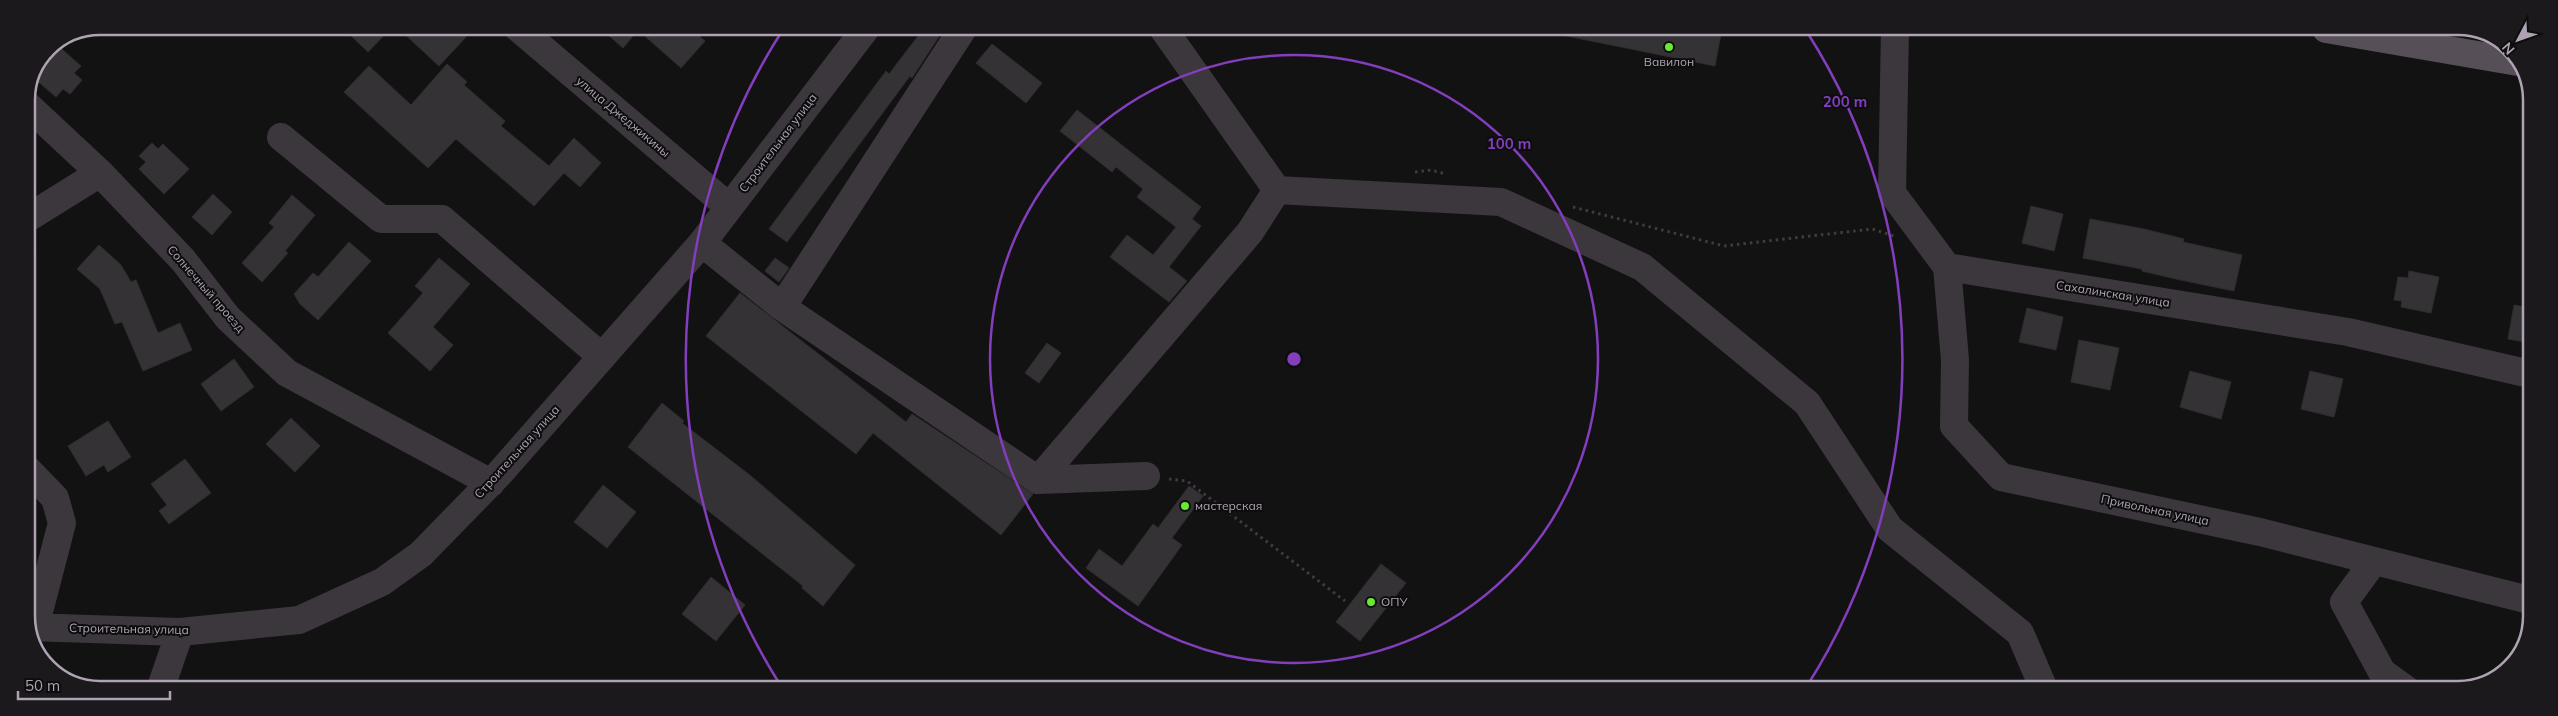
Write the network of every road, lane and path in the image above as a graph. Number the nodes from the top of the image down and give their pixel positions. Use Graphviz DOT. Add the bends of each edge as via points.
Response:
graph roads {
  1 [pos="526,35"];
  2 [pos="861,35"];
  3 [pos="959,35"];
  4 [pos="1168,35"];
  5 [pos="1895,35"];
  6 [pos="2366,35"];
  7 [pos="2493,58"];
  8 [pos="35,112"];
  9 [pos="281,137"];
  10 [pos="1412,172"];
  11 [pos="100,173"];
  12 [pos="1450,175"];
  13 [pos="1278,190"];
  14 [pos="1563,204"];
  15 [pos="729,207"];
  16 [pos="35,213"];
  17 [pos="1897,237"];
  18 [pos="702,244"];
  19 [pos="1947,267"];
  20 [pos="782,307"];
  21 [pos="602,357"];
  22 [pos="2523,372"];
  23 [pos="1146,476"];
  24 [pos="35,477"];
  25 [pos="1038,480"];
  26 [pos="491,483"];
  27 [pos="2374,561"];
  28 [pos="2523,594"];
  29 [pos="1345,601"];
  30 [pos="35,617"];
  31 [pos="36,627"];
  32 [pos="180,632"];
  33 [pos="163,681"];
  34 [pos="2041,681"];
  35 [pos="2394,681"];
  1 -- 15 [label="street, улица Джеджикины"];
  2 -- 15 [label="street, Строительная улица"];
  3 -- 20 [label="street"];
  4 -- 13 [label="street"];
  5 -- 19 [label="street" via="1892,193"];
  6 -- 7 [label="main road"];
  8 -- 11 [label="street, Солнечный проезд"];
  9 -- 21 [label="street" via="382,219 442,219"];
  10 -- 12 [label="path" via="1431,170"];
  11 -- 16 [label="street"];
  11 -- 26 [label="street, Солнечный проезд" via="183,260 228,318 287,373"];
  13 -- 25 [label="street" via="1250,232"];
  13 -- 34 [label="street" via="1501,202 1642,267 1807,403 1890,529 2020,633"];
  14 -- 17 [label="path" via="1724,246 1872,229"];
  15 -- 18 [label="street, Строительная улица"];
  18 -- 20 [label="street"];
  18 -- 21 [label="street, Строительная улица"];
  19 -- 22 [label="street, Сахалинская улица" via="2348,332"];
  19 -- 27 [label="street, Привольная улица" via="1955,360 1954,426 2001,477 2260,532"];
  20 -- 25 [label="street"];
  21 -- 26 [label="street, Строительная улица"];
  23 -- 25 [label="street"];
  23 -- 29 [label="path" via="1188,480"];
  24 -- 30 [label="street" via="55,498 62,524"];
  26 -- 32 [label="street, Строительная улица" via="421,554 382,582 299,620"];
  27 -- 28 [label="street, Привольная улица"];
  27 -- 35 [label="street" via="2344,602 2382,672"];
  31 -- 32 [label="street, Строительная улица"];
  32 -- 33 [label="street"];
}
